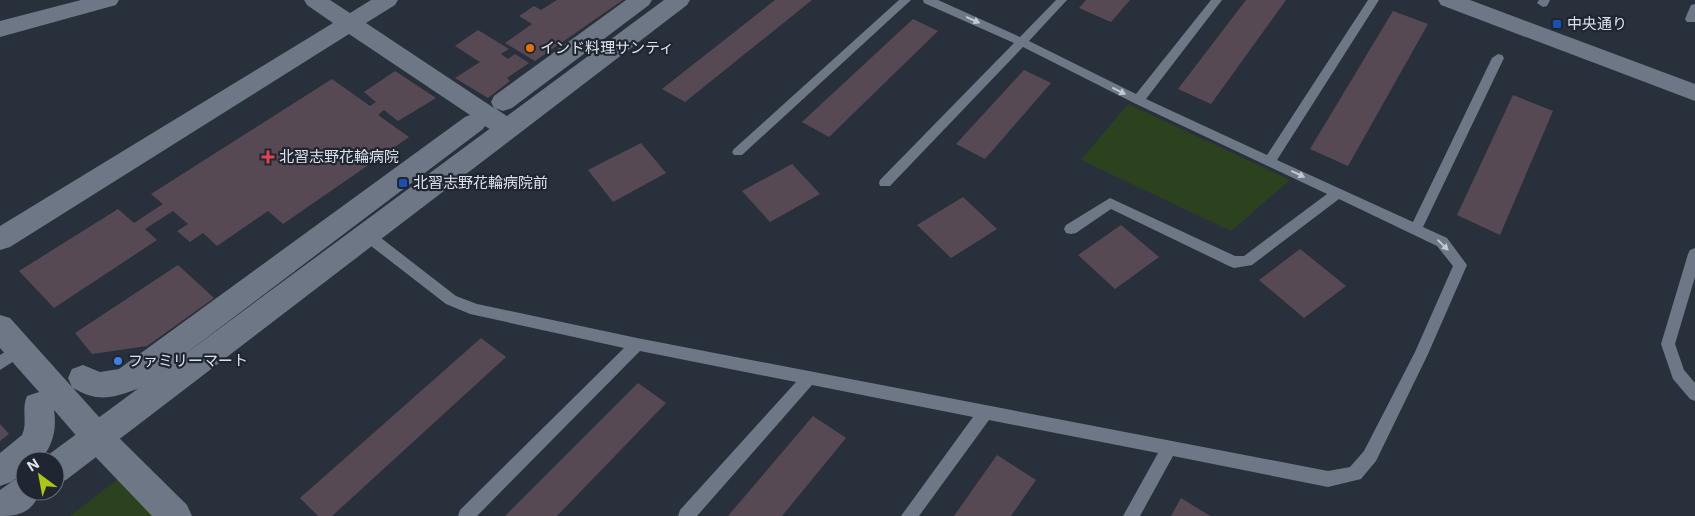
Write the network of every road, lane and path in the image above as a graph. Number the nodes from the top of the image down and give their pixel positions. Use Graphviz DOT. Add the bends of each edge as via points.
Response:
graph roads {
  1 [pos="108,0"];
  2 [pos="315,0"];
  3 [pos="387,0"];
  4 [pos="641,0"];
  5 [pos="679,0"];
  6 [pos="906,0"];
  7 [pos="928,0"];
  8 [pos="1062,0"];
  9 [pos="1217,0"];
  10 [pos="1374,0"];
  11 [pos="1449,0"];
  12 [pos="1695,8"];
  13 [pos="1691,19"];
  14 [pos="351,22"];
  15 [pos="0,30"];
  16 [pos="1022,42"];
  17 [pos="1498,58"];
  18 [pos="1695,92"];
  19 [pos="1138,100"];
  20 [pos="502,102"];
  21 [pos="474,123"];
  22 [pos="508,129"];
  23 [pos="738,152"];
  24 [pos="1270,161"];
  25 [pos="885,183"];
  26 [pos="1338,193"];
  27 [pos="1071,228"];
  28 [pos="1416,229"];
  29 [pos="367,235"];
  30 [pos="0,239"];
  31 [pos="1695,254"];
  32 [pos="0,327"];
  33 [pos="637,344"];
  34 [pos="10,356"];
  35 [pos="810,377"];
  36 [pos="82,378"];
  37 [pos="1695,394"];
  38 [pos="38,406"];
  39 [pos="986,413"];
  40 [pos="97,437"];
  41 [pos="1169,449"];
  42 [pos="65,461"];
  43 [pos="0,471"];
  44 [pos="15,499"];
  45 [pos="0,510"];
  46 [pos="175,516"];
  47 [pos="466,516"];
  48 [pos="686,516"];
  49 [pos="909,516"];
  50 [pos="1131,516"];
  1 -- 15 [label="street"];
  2 -- 14 [label="street"];
  3 -- 14 [label="street"];
  4 -- 20 [label="street"];
  5 -- 22 [label="street"];
  6 -- 23 [label="lane"];
  7 -- 16 [label="lane, one-way"];
  8 -- 16 [label="lane"];
  9 -- 19 [label="lane"];
  10 -- 24 [label="lane"];
  11 -- 18 [label="street"];
  12 -- 13 [label="lane"];
  14 -- 22 [label="street"];
  14 -- 30 [label="street"];
  16 -- 19 [label="lane, one-way"];
  16 -- 25 [label="lane"];
  17 -- 28 [label="lane"];
  19 -- 24 [label="lane"];
  21 -- 36 [label="street" via="129,379 110,386"];
  22 -- 29 [label="street"];
  24 -- 26 [label="lane, one-way"];
  26 -- 27 [label="lane" via="1247,261 1234,262 1110,203"];
  26 -- 28 [label="lane"];
  28 -- 41 [label="lane, one-way" via="1442,242 1460,265 1370,456 1355,474 1328,479"];
  29 -- 33 [label="lane" via="451,300 475,310"];
  29 -- 40 [label="street"];
  31 -- 37 [label="lane" via="1668,344 1678,374"];
  32 -- 34 [label="street"];
  33 -- 35 [label="lane"];
  33 -- 47 [label="lane"];
  34 -- 40 [label="street"];
  35 -- 39 [label="lane"];
  35 -- 48 [label="lane"];
  38 -- 43 [label="street" via="41,436 28,451"];
  39 -- 41 [label="lane"];
  39 -- 49 [label="lane"];
  40 -- 42 [label="street"];
  40 -- 46 [label="street"];
  41 -- 50 [label="lane"];
  44 -- 45 [label="street"];
}
